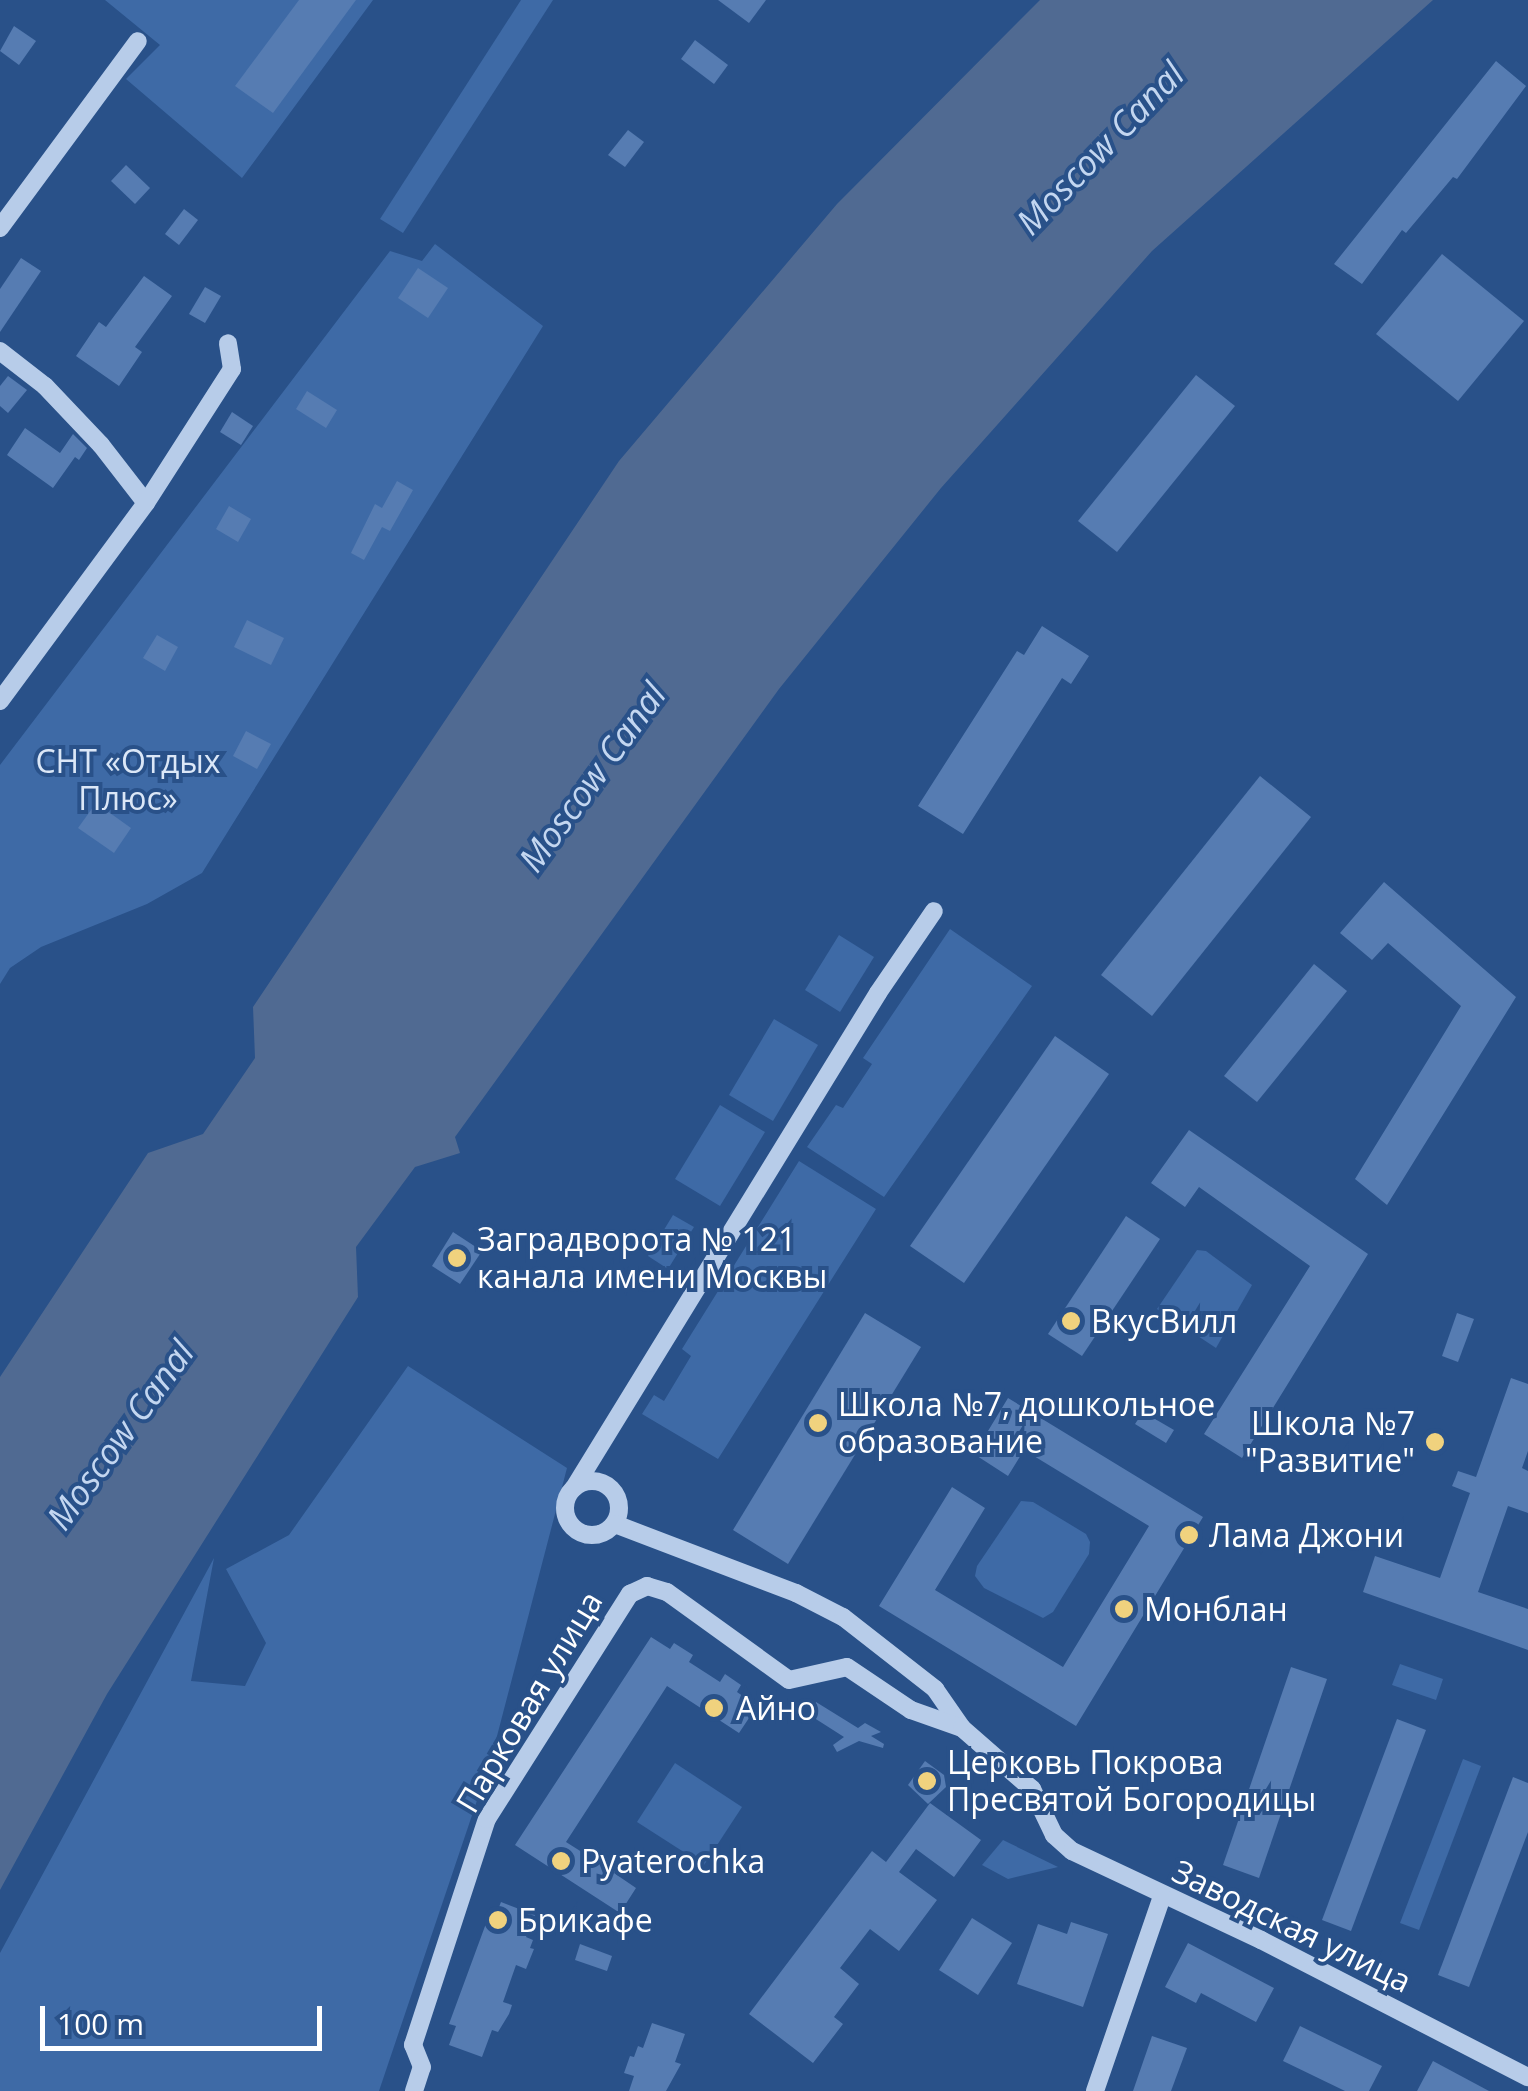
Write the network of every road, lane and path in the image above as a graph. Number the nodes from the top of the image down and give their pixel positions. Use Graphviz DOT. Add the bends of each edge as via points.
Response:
graph roads {
  1 [pos="138,41"];
  2 [pos="0,228"];
  3 [pos="228,343"];
  4 [pos="0,351"];
  5 [pos="146,503"];
  6 [pos="0,701"];
  7 [pos="934,911"];
  8 [pos="574,1488"];
  9 [pos="615,1524"];
  10 [pos="962,1728"];
  11 [pos="1046,1814"];
  12 [pos="1162,1896"];
  13 [pos="1528,2076"];
  14 [pos="414,2091"];
  15 [pos="1095,2091"];
  1 -- 2 [label="street"];
  3 -- 5 [label="street" via="232,370"];
  4 -- 5 [label="street" via="56,398"];
  5 -- 6 [label="street"];
  7 -- 8 [label="street"];
  8 -- 9 [label="street" via="598,1482 613,1491 620,1508"];
  8 -- 9 [label="street" via="566,1510 578,1531 602,1534"];
  9 -- 10 [label="street" via="842,1617 935,1689"];
  10 -- 11 [label="street, Парковая улица" via="1032,1789"];
  10 -- 14 [label="street, Парковая улица" via="924,1716 847,1667 789,1680 667,1592 646,1586 630,1594 487,1819 413,2045 422,2067"];
  11 -- 12 [label="street, Заводская улица" via="1054,1835 1072,1850"];
  12 -- 13 [label="street, Заводская улица"];
  12 -- 15 [label="street"];
}
